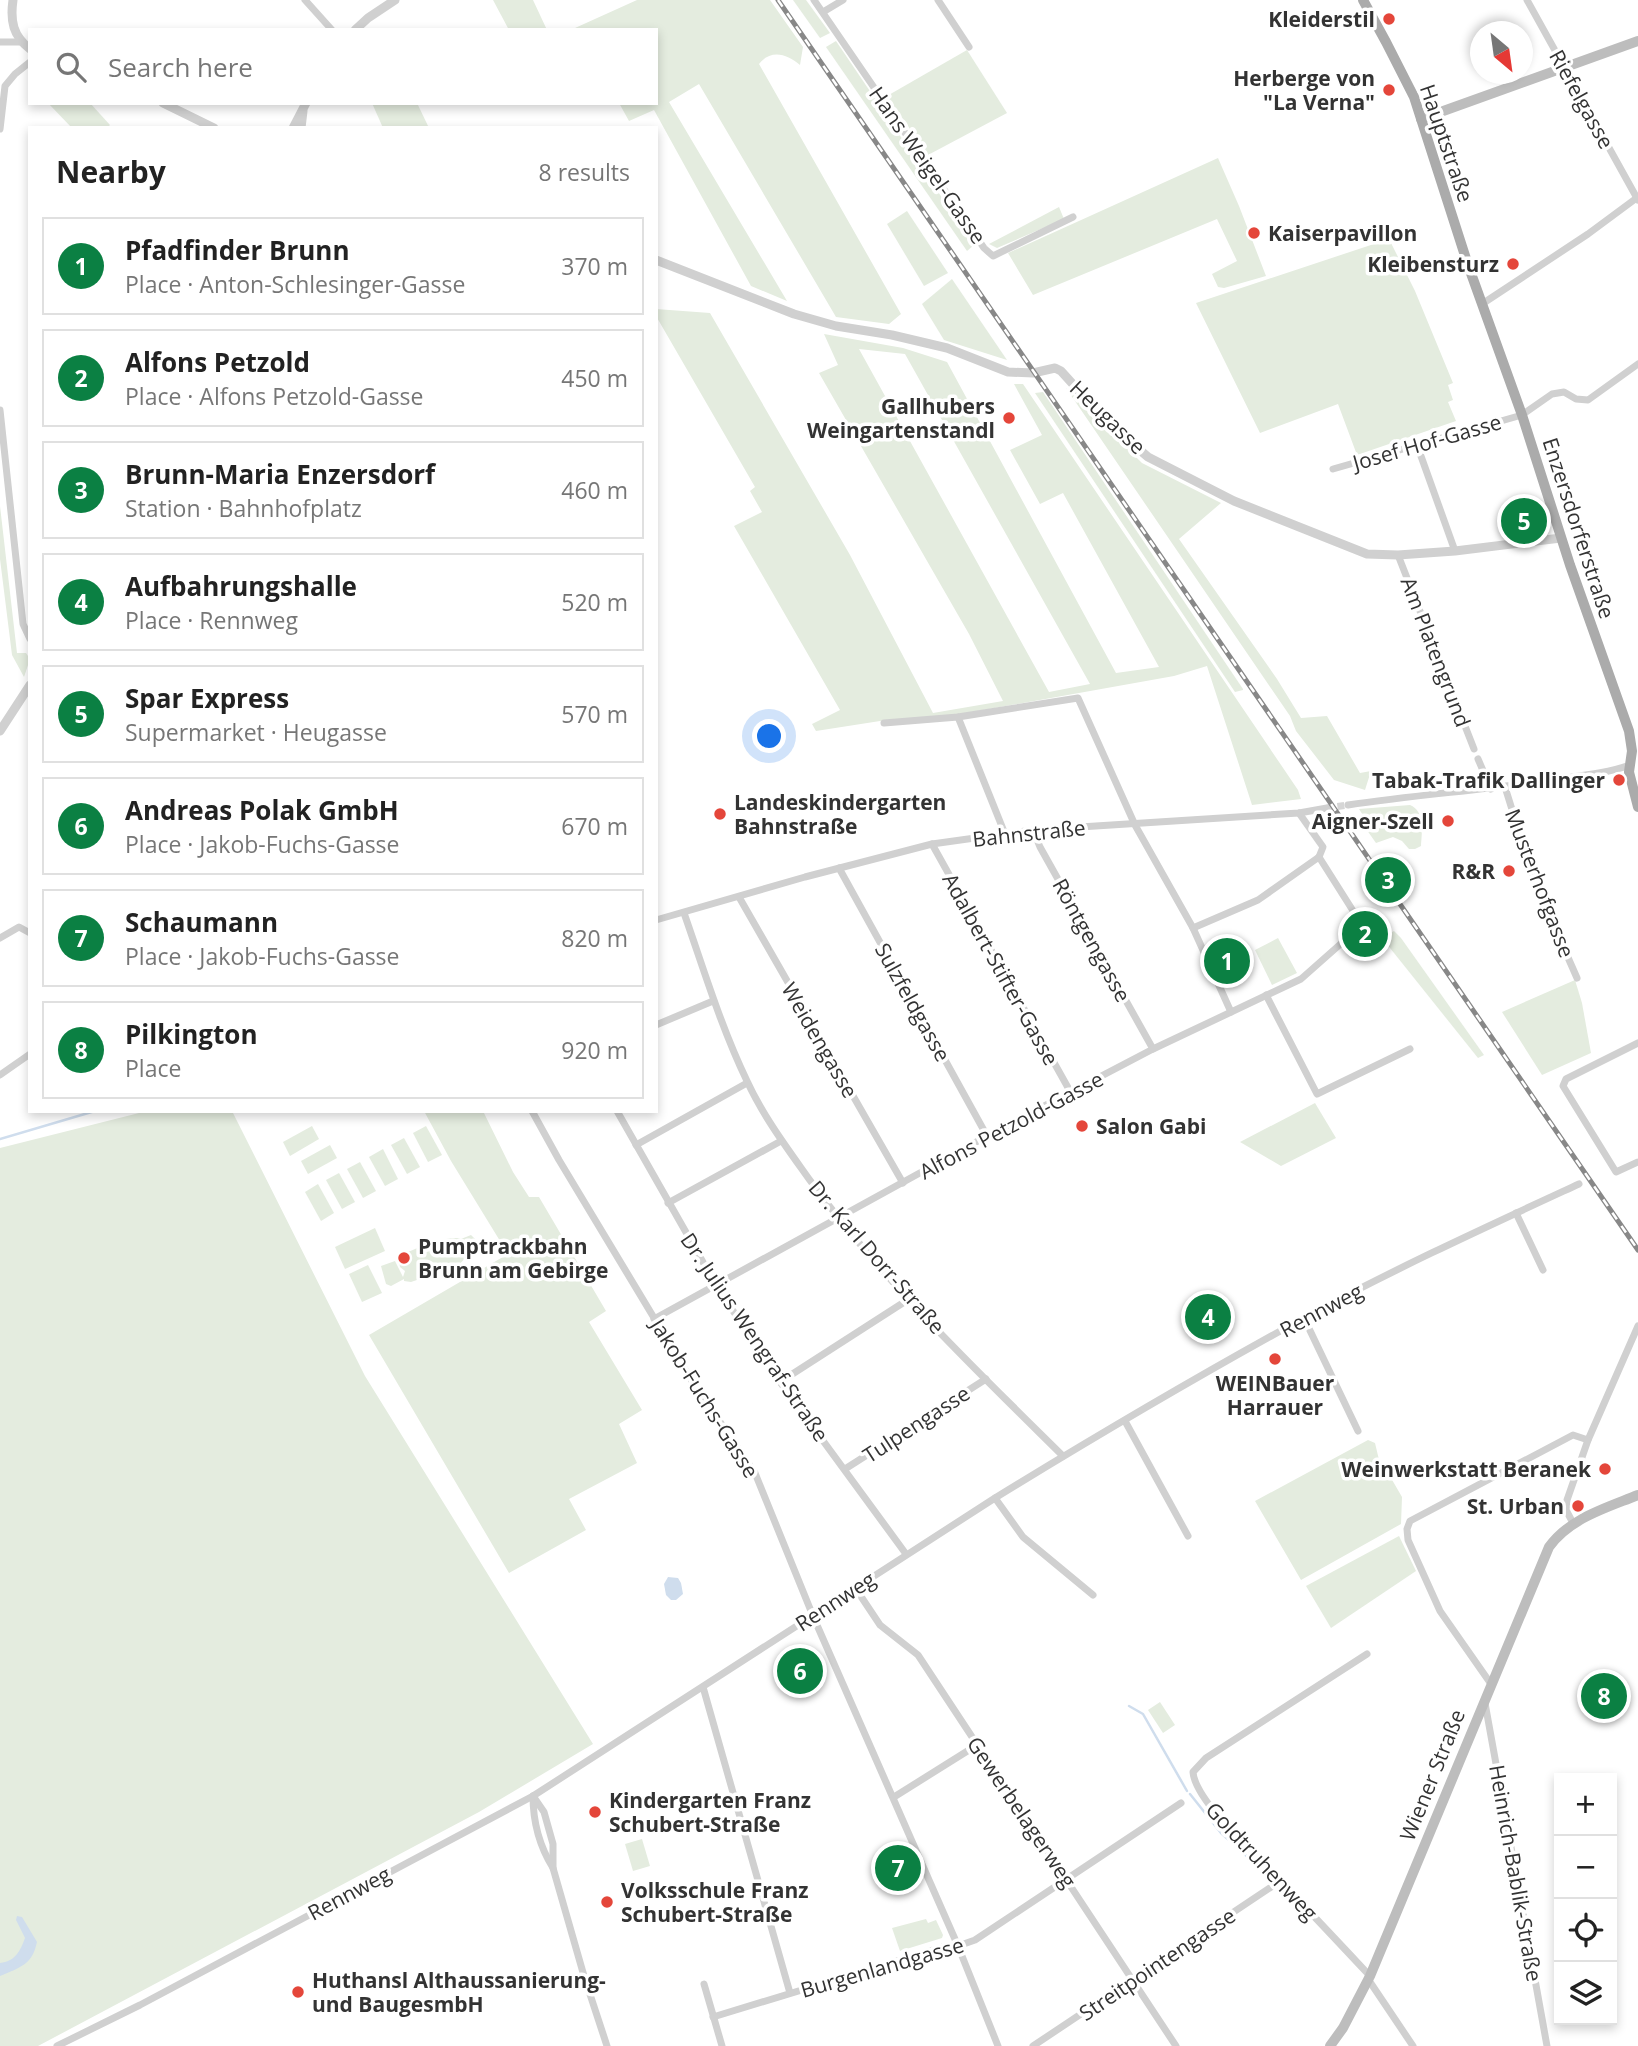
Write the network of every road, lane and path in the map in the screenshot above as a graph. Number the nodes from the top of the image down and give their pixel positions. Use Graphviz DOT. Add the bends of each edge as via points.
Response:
graph roads {
  1 [pos="13,0"];
  2 [pos="305,0"];
  3 [pos="396,0"];
  4 [pos="814,0"];
  5 [pos="843,0"];
  6 [pos="938,0"];
  7 [pos="1363,0"];
  8 [pos="1527,0"];
  9 [pos="823,12"];
  10 [pos="330,28"];
  11 [pos="357,28"];
  12 [pos="1638,41"];
  13 [pos="0,42"];
  14 [pos="21,42"];
  15 [pos="28,47"];
  16 [pos="969,47"];
  17 [pos="28,64"];
  18 [pos="1564,68"];
  19 [pos="167,105"];
  20 [pos="305,106"];
  21 [pos="1421,119"];
  22 [pos="210,126"];
  23 [pos="294,126"];
  24 [pos="302,126"];
  25 [pos="0,129"];
  26 [pos="1638,198"];
  27 [pos="1073,217"];
  28 [pos="658,261"];
  29 [pos="1482,304"];
  30 [pos="1638,363"];
  31 [pos="0,410"];
  32 [pos="1522,415"];
  33 [pos="1417,445"];
  34 [pos="1333,469"];
  35 [pos="1561,538"];
  36 [pos="1455,551"];
  37 [pos="1398,555"];
  38 [pos="28,635"];
  39 [pos="28,688"];
  40 [pos="958,717"];
  41 [pos="884,723"];
  42 [pos="0,731"];
  43 [pos="1629,732"];
  44 [pos="1638,740"];
  45 [pos="1474,748"];
  46 [pos="1478,759"];
  47 [pos="1634,763"];
  48 [pos="1505,787"];
  49 [pos="1491,789"];
  50 [pos="1348,805"];
  51 [pos="1638,807"];
  52 [pos="1327,808"];
  53 [pos="1299,813"];
  54 [pos="1135,825"];
  55 [pos="1033,830"];
  56 [pos="1005,834"];
  57 [pos="932,844"];
  58 [pos="1319,857"];
  59 [pos="839,868"];
  60 [pos="739,897"];
  61 [pos="684,913"];
  62 [pos="658,920"];
  63 [pos="1193,928"];
  64 [pos="28,932"];
  65 [pos="0,938"];
  66 [pos="1577,978"];
  67 [pos="1266,995"];
  68 [pos="713,1001"];
  69 [pos="1231,1012"];
  70 [pos="658,1024"];
  71 [pos="1638,1043"];
  72 [pos="1153,1049"];
  73 [pos="1410,1049"];
  74 [pos="28,1055"];
  75 [pos="0,1075"];
  76 [pos="747,1083"];
  77 [pos="1071,1093"];
  78 [pos="533,1113"];
  79 [pos="618,1113"];
  80 [pos="987,1136"];
  81 [pos="781,1140"];
  82 [pos="636,1145"];
  83 [pos="1638,1162"];
  84 [pos="903,1183"];
  85 [pos="1579,1184"];
  86 [pos="668,1203"];
  87 [pos="1516,1213"];
  88 [pos="838,1218"];
  89 [pos="1543,1270"];
  90 [pos="716,1285"];
  91 [pos="909,1300"];
  92 [pos="1304,1318"];
  93 [pos="654,1320"];
  94 [pos="1638,1326"];
  95 [pos="986,1379"];
  96 [pos="780,1382"];
  97 [pos="1125,1420"];
  98 [pos="1357,1431"];
  99 [pos="1588,1440"];
  100 [pos="1063,1456"];
  101 [pos="845,1469"];
  102 [pos="1638,1494"];
  103 [pos="995,1498"];
  104 [pos="1573,1523"];
  105 [pos="1188,1536"];
  106 [pos="906,1554"];
  107 [pos="856,1589"];
  108 [pos="1093,1595"];
  109 [pos="813,1616"];
  110 [pos="1367,1654"];
  111 [pos="1491,1684"];
  112 [pos="703,1687"];
  113 [pos="1485,1699"];
  114 [pos="977,1745"];
  115 [pos="533,1796"];
  116 [pos="894,1797"];
  117 [pos="1181,1803"];
  118 [pos="1067,1880"];
  119 [pos="1280,1881"];
  120 [pos="958,1946"];
  121 [pos="1369,1977"];
  122 [pos="1132,1980"];
  123 [pos="704,1984"];
  124 [pos="790,1993"];
  125 [pos="713,2017"];
  126 [pos="58,2046"];
  127 [pos="607,2046"];
  128 [pos="722,2046"];
  129 [pos="998,2046"];
  130 [pos="1033,2046"];
  131 [pos="1176,2046"];
  132 [pos="1330,2046"];
  133 [pos="1413,2046"];
  134 [pos="1548,2046"];
  1 -- 14 [label="street" via="11,20"];
  2 -- 10 [label="street"];
  3 -- 11 [label="street"];
  4 -- 9 [label="street, Hans Weigel-Gasse"];
  5 -- 9 [label="street"];
  6 -- 16 [label="street"];
  7 -- 21 [label="main road, Hauptstraße" via="1401,69"];
  8 -- 18 [label="street, Riefelgasse"];
  9 -- 27 [label="street, Hans Weigel-Gasse" via="988,252 993,256"];
  12 -- 18 [label="main road"];
  13 -- 14 [label="street"];
  14 -- 15 [label="street"];
  17 -- 25 [label="street" via="5,86"];
  18 -- 21 [label="main road"];
  18 -- 26 [label="street, Riefelgasse"];
  19 -- 22 [label="street"];
  20 -- 23 [label="street"];
  20 -- 24 [label="street"];
  21 -- 29 [label="main road, Hauptstraße"];
  26 -- 29 [label="street"];
  28 -- 37 [label="street, Heugasse" via="836,327 936,345 1007,372 1055,368 1148,457 1234,501 1367,554"];
  29 -- 32 [label="main road, Enzersdorferstraße"];
  30 -- 32 [label="street, Josef Hof-Gasse" via="1588,400 1564,392 1552,394"];
  31 -- 38 [label="street" via="23,624"];
  32 -- 33 [label="street, Josef Hof-Gasse"];
  32 -- 35 [label="main road, Enzersdorferstraße"];
  33 -- 34 [label="street, Josef Hof-Gasse"];
  33 -- 36 [label="street"];
  35 -- 36 [label="street, Heugasse"];
  35 -- 43 [label="main road, Enzersdorferstraße"];
  36 -- 37 [label="street, Heugasse"];
  37 -- 45 [label="street, Am Platengrund"];
  39 -- 42 [label="street"];
  40 -- 41 [label="street"];
  40 -- 54 [label="street" via="1078,698"];
  40 -- 56 [label="street"];
  43 -- 44 [label="main road"];
  43 -- 47 [label="main road, Enzersdorferstraße"];
  46 -- 49 [label="street"];
  47 -- 48 [label="street"];
  47 -- 51 [label="main road" via="1630,781"];
  48 -- 49 [label="street"];
  48 -- 66 [label="street, Musterhofgasse" via="1534,880"];
  49 -- 50 [label="street"];
  52 -- 53 [label="street, Bahnstraße"];
  53 -- 54 [label="street, Bahnstraße"];
  53 -- 58 [label="street" via="1322,847"];
  54 -- 55 [label="street, Bahnstraße"];
  54 -- 63 [label="street"];
  55 -- 56 [label="street, Bahnstraße"];
  55 -- 72 [label="street, Röntgengasse"];
  56 -- 57 [label="street, Bahnstraße"];
  57 -- 59 [label="street, Bahnstraße"];
  57 -- 77 [label="street, Adalbert-Stifter-Gasse"];
  58 -- 63 [label="street" via="1258,900"];
  58 -- 67 [label="street, Alfons Petzold-Gasse" via="1362,925 1301,979"];
  59 -- 60 [label="street, Bahnstraße"];
  59 -- 80 [label="street, Sulzfeldgasse"];
  60 -- 61 [label="street, Bahnstraße"];
  60 -- 84 [label="street, Weidengasse"];
  61 -- 62 [label="street, Bahnstraße"];
  61 -- 68 [label="street, Dr. Karl Dorr-Straße"];
  63 -- 69 [label="street"];
  64 -- 65 [label="street" via="19,927"];
  67 -- 69 [label="street, Alfons Petzold-Gasse"];
  67 -- 73 [label="street" via="1317,1094"];
  68 -- 70 [label="street"];
  68 -- 76 [label="street, Dr. Karl Dorr-Straße"];
  69 -- 72 [label="street, Alfons Petzold-Gasse"];
  71 -- 83 [label="street" via="1566,1079 1563,1086 1616,1172"];
  72 -- 77 [label="street, Alfons Petzold-Gasse"];
  74 -- 75 [label="street"];
  76 -- 81 [label="street, Dr. Karl Dorr-Straße"];
  76 -- 82 [label="street"];
  77 -- 80 [label="street, Alfons Petzold-Gasse"];
  78 -- 93 [label="street, Jakob-Fuchs-Gasse"];
  79 -- 82 [label="street, Dr. Julius Wengraf-Straße"];
  80 -- 84 [label="street, Alfons Petzold-Gasse"];
  81 -- 86 [label="street"];
  81 -- 88 [label="street, Dr. Karl Dorr-Straße"];
  82 -- 86 [label="street, Dr. Julius Wengraf-Straße"];
  84 -- 88 [label="street, Alfons Petzold-Gasse"];
  85 -- 87 [label="street, Rennweg"];
  86 -- 90 [label="street, Dr. Julius Wengraf-Straße"];
  87 -- 89 [label="street"];
  87 -- 92 [label="street, Rennweg"];
  88 -- 90 [label="street, Alfons Petzold-Gasse"];
  88 -- 91 [label="street, Dr. Karl Dorr-Straße"];
  90 -- 93 [label="street, Alfons Petzold-Gasse"];
  90 -- 96 [label="street, Dr. Julius Wengraf-Straße"];
  91 -- 95 [label="street, Dr. Karl Dorr-Straße"];
  91 -- 96 [label="street"];
  92 -- 97 [label="street, Rennweg"];
  92 -- 98 [label="street"];
  93 -- 109 [label="street, Jakob-Fuchs-Gasse" via="755,1473"];
  94 -- 99 [label="street"];
  95 -- 100 [label="street, Dr. Karl Dorr-Straße"];
  95 -- 101 [label="street, Tulpengasse"];
  96 -- 101 [label="street, Dr. Julius Wengraf-Straße"];
  97 -- 100 [label="street, Rennweg"];
  97 -- 105 [label="street"];
  99 -- 104 [label="street" via="1566,1500"];
  99 -- 111 [label="street" via="1573,1435 1410,1521 1408,1540 1440,1611"];
  100 -- 103 [label="street, Rennweg"];
  101 -- 106 [label="street, Dr. Julius Wengraf-Straße"];
  102 -- 104 [label="main road, Wiener Straße"];
  103 -- 106 [label="street, Rennweg"];
  103 -- 108 [label="street" via="1023,1536"];
  104 -- 111 [label="main road, Wiener Straße" via="1549,1547"];
  106 -- 107 [label="street, Rennweg"];
  107 -- 109 [label="street, Rennweg"];
  107 -- 114 [label="street, Gewerbelagerweg" via="880,1625 918,1655"];
  109 -- 112 [label="street, Rennweg"];
  109 -- 116 [label="street, Jakob-Fuchs-Gasse"];
  110 -- 119 [label="street, Goldtruhenweg" via="1215,1752 1193,1772 1205,1800"];
  111 -- 113 [label="main road, Wiener Straße"];
  112 -- 115 [label="street, Rennweg"];
  112 -- 124 [label="street"];
  113 -- 121 [label="main road, Wiener Straße"];
  113 -- 134 [label="street, Heinrich-Bablik-Straße"];
  114 -- 116 [label="street"];
  114 -- 118 [label="street, Gewerbelagerweg"];
  115 -- 126 [label="street, Rennweg"];
  115 -- 127 [label="street" via="544,1812 553,1844 553,1868"];
  116 -- 120 [label="street, Jakob-Fuchs-Gasse"];
  117 -- 118 [label="street, Burgenlandgasse"];
  118 -- 120 [label="street, Burgenlandgasse" via="975,1940"];
  118 -- 122 [label="street, Gewerbelagerweg"];
  119 -- 121 [label="street, Goldtruhenweg"];
  119 -- 122 [label="street, Streitpointengasse"];
  120 -- 124 [label="street, Burgenlandgasse"];
  120 -- 129 [label="street, Jakob-Fuchs-Gasse"];
  121 -- 132 [label="main road, Wiener Straße"];
  121 -- 133 [label="street, Goldtruhenweg"];
  122 -- 130 [label="street, Streitpointengasse"];
  122 -- 131 [label="street, Gewerbelagerweg"];
  123 -- 125 [label="street"];
  124 -- 125 [label="street, Burgenlandgasse"];
  125 -- 128 [label="street"];
}
